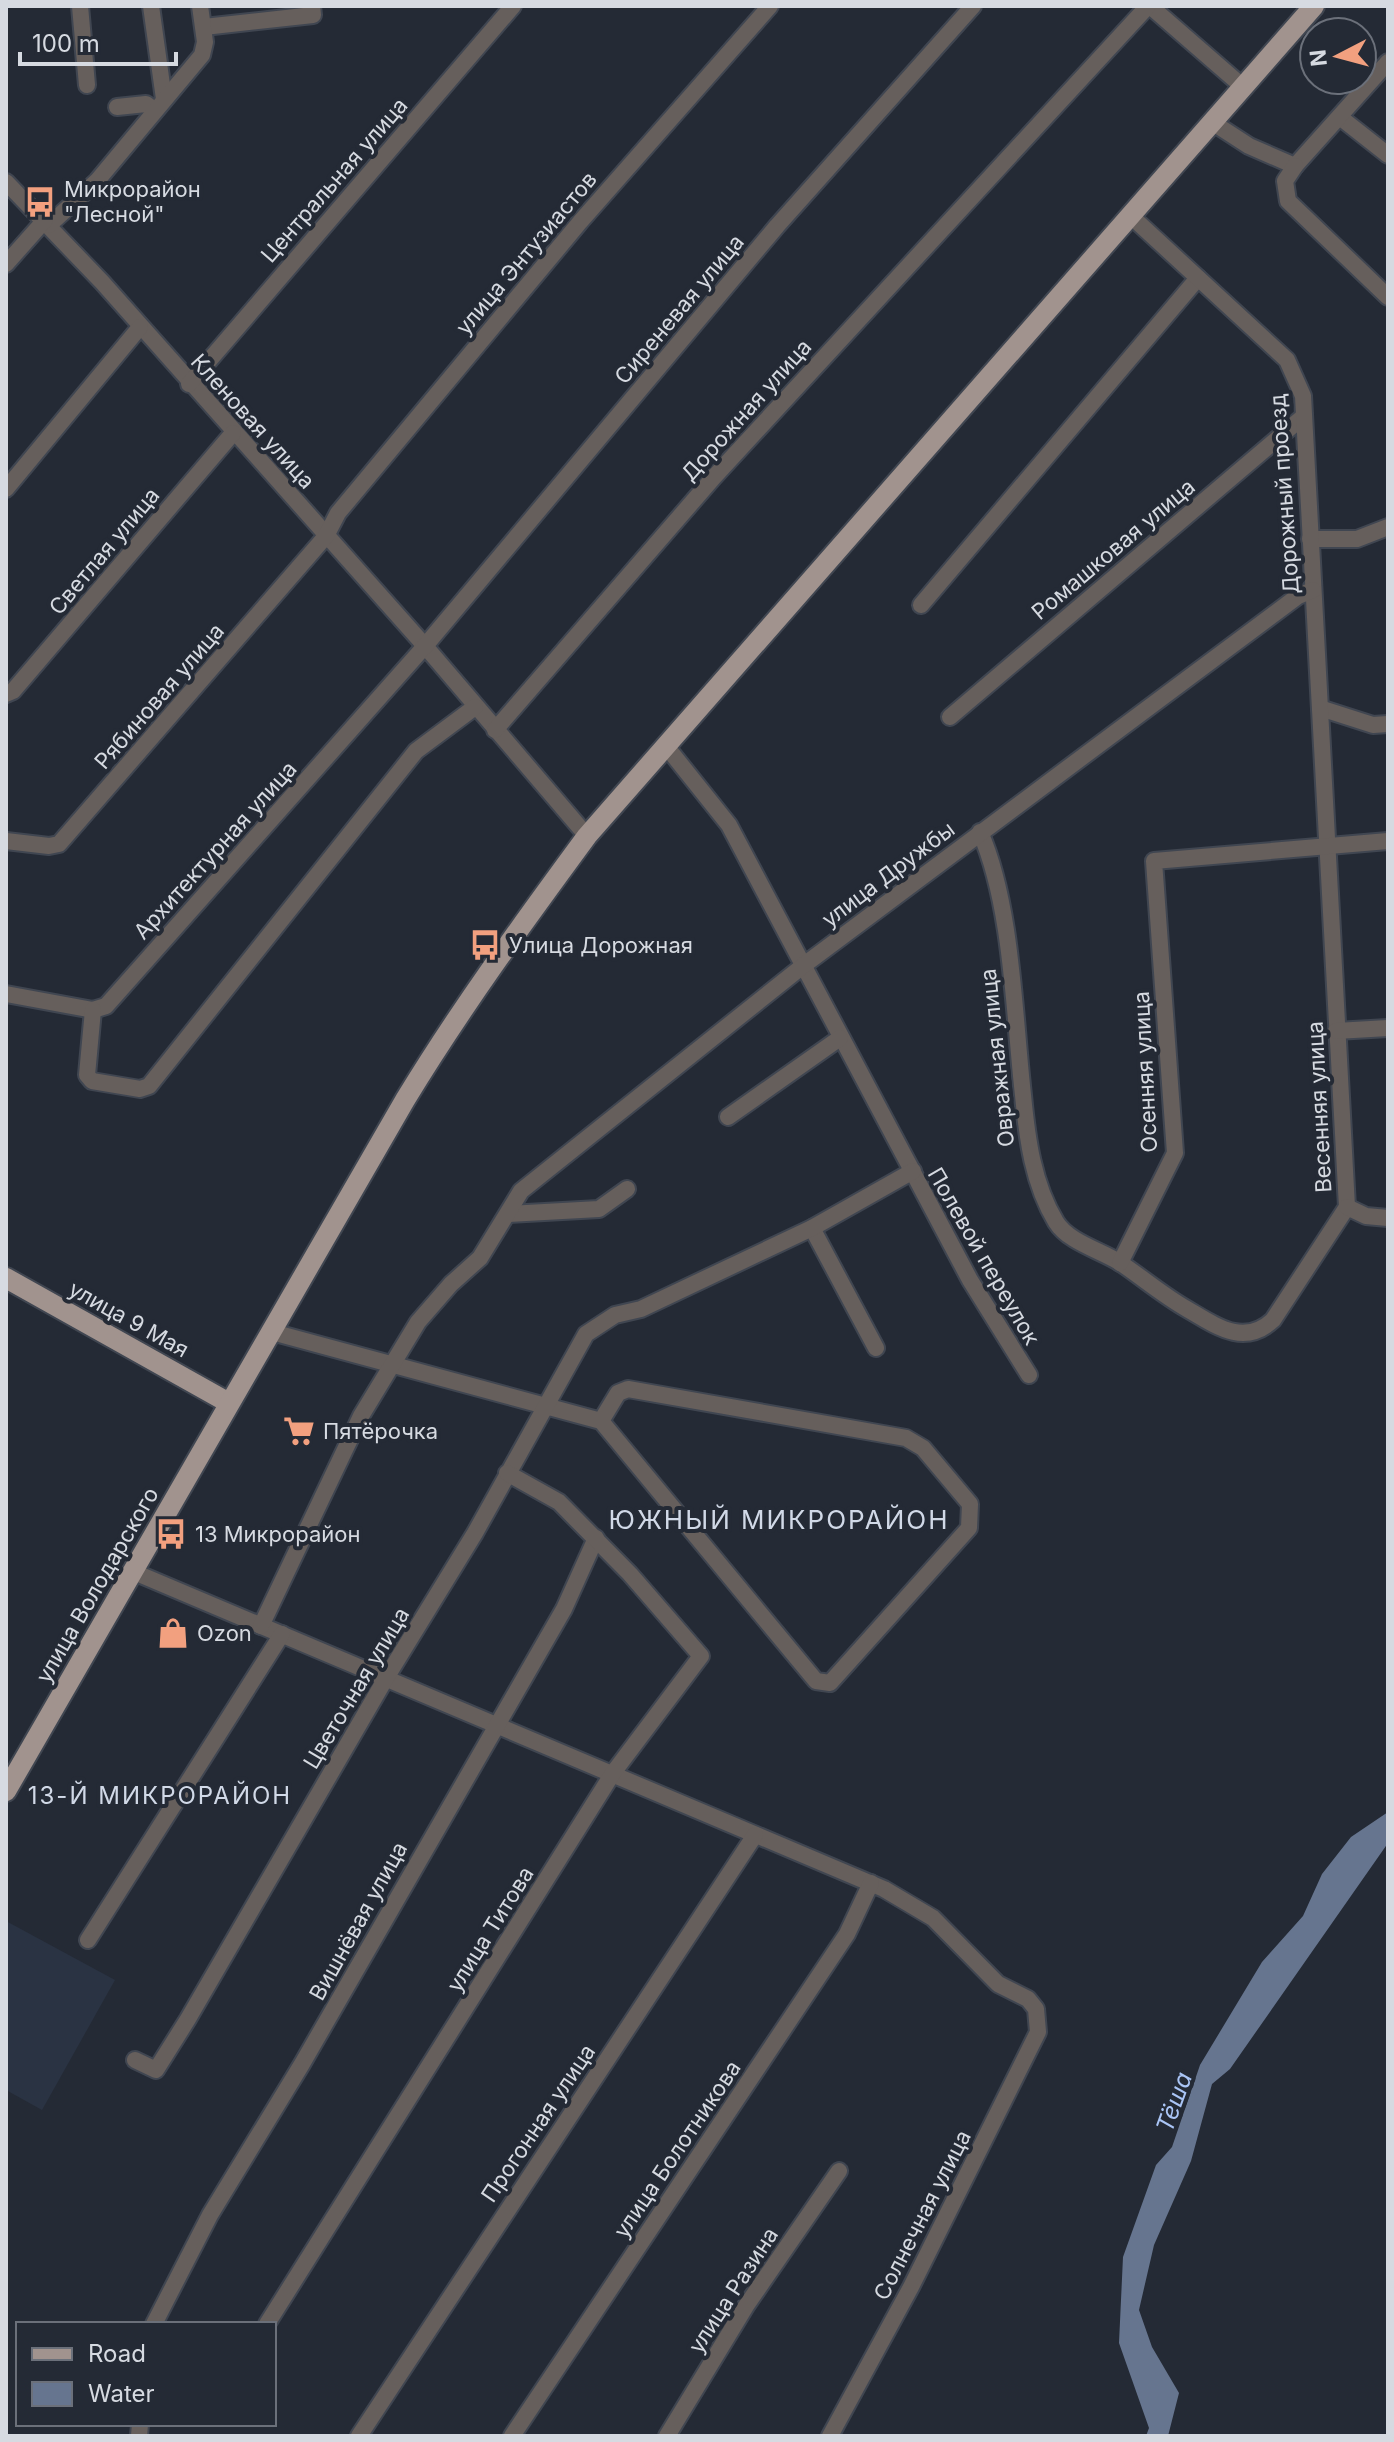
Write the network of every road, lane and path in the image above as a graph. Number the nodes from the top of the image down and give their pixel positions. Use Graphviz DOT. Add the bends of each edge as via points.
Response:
graph roads {
  1 [pos="80,6"];
  2 [pos="151,6"];
  3 [pos="200,6"];
  4 [pos="312,6"];
  5 [pos="513,6"];
  6 [pos="770,6"];
  7 [pos="973,6"];
  8 [pos="1149,6"];
  9 [pos="1314,6"];
  10 [pos="204,27"];
  11 [pos="1388,62"];
  12 [pos="87,85"];
  13 [pos="1242,86"];
  14 [pos="159,104"];
  15 [pos="117,107"];
  16 [pos="1341,118"];
  17 [pos="1212,122"];
  18 [pos="1388,155"];
  19 [pos="1295,166"];
  20 [pos="6,182"];
  21 [pos="1132,217"];
  22 [pos="47,222"];
  23 [pos="6,264"];
  24 [pos="1198,278"];
  25 [pos="1388,297"];
  26 [pos="140,327"];
  27 [pos="189,384"];
  28 [pos="1304,416"];
  29 [pos="233,433"];
  30 [pos="6,489"];
  31 [pos="1388,527"];
  32 [pos="326,536"];
  33 [pos="1310,539"];
  34 [pos="1313,590"];
  35 [pos="921,605"];
  36 [pos="425,646"];
  37 [pos="6,694"];
  38 [pos="475,707"];
  39 [pos="1320,708"];
  40 [pos="950,717"];
  41 [pos="1388,724"];
  42 [pos="495,730"];
  43 [pos="666,746"];
  44 [pos="980,832"];
  45 [pos="587,836"];
  46 [pos="6,841"];
  47 [pos="1388,841"];
  48 [pos="1328,846"];
  49 [pos="804,965"];
  50 [pos="6,994"];
  51 [pos="93,1010"];
  52 [pos="1388,1028"];
  53 [pos="1336,1031"];
  54 [pos="840,1038"];
  55 [pos="728,1117"];
  56 [pos="913,1171"];
  57 [pos="627,1189"];
  58 [pos="1347,1207"];
  59 [pos="508,1214"];
  60 [pos="1388,1218"];
  61 [pos="812,1228"];
  62 [pos="1120,1263"];
  63 [pos="6,1278"];
  64 [pos="1261,1331"];
  65 [pos="272,1332"];
  66 [pos="876,1348"];
  67 [pos="392,1366"];
  68 [pos="1029,1375"];
  69 [pos="229,1403"];
  70 [pos="547,1406"];
  71 [pos="601,1421"];
  72 [pos="507,1473"];
  73 [pos="596,1538"];
  74 [pos="134,1572"];
  75 [pos="261,1626"];
  76 [pos="282,1634"];
  77 [pos="386,1678"];
  78 [pos="493,1727"];
  79 [pos="613,1773"];
  80 [pos="6,1791"];
  81 [pos="755,1835"];
  82 [pos="871,1883"];
  83 [pos="88,1940"];
  84 [pos="135,2060"];
  85 [pos="839,2171"];
  86 [pos="155,2322"];
  87 [pos="268,2322"];
  88 [pos="359,2436"];
  89 [pos="512,2436"];
  90 [pos="667,2436"];
  91 [pos="830,2436"];
  1 -- 12 [label="street"];
  2 -- 14 [label="street"];
  3 -- 10 [label="street"];
  4 -- 10 [label="street" via="313,15"];
  5 -- 27 [label="street, Центральная улица"];
  6 -- 32 [label="street, улица Энтузиастов" via="580,222 338,513"];
  7 -- 36 [label="street, Сиреневая улица" via="777,226"];
  8 -- 13 [label="street"];
  8 -- 42 [label="street, Дорожная улица" via="714,477"];
  9 -- 13 [label="main road, улица Володарского"];
  10 -- 14 [label="street" via="202,55"];
  11 -- 16 [label="street"];
  13 -- 17 [label="main road, улица Володарского"];
  14 -- 15 [label="street"];
  14 -- 22 [label="street" via="97,181"];
  16 -- 18 [label="street"];
  16 -- 19 [label="street"];
  17 -- 19 [label="street"];
  17 -- 21 [label="main road, улица Володарского"];
  19 -- 25 [label="street" via="1285,181 1288,201"];
  20 -- 22 [label="street, Кленовая улица"];
  21 -- 24 [label="street, Дорожный проезд"];
  21 -- 43 [label="main road, улица Володарского"];
  22 -- 23 [label="street"];
  22 -- 26 [label="street, Кленовая улица"];
  24 -- 28 [label="street, Дорожный проезд" via="1287,360 1303,396"];
  24 -- 35 [label="street"];
  26 -- 27 [label="street, Кленовая улица"];
  26 -- 30 [label="street"];
  27 -- 29 [label="street, Кленовая улица"];
  28 -- 33 [label="street, Дорожный проезд"];
  28 -- 40 [label="street, Ромашковая улица"];
  29 -- 32 [label="street, Кленовая улица"];
  29 -- 37 [label="street, Светлая улица"];
  31 -- 33 [label="street" via="1357,539"];
  32 -- 36 [label="street, Кленовая улица"];
  32 -- 46 [label="street, Рябиновая улица" via="59,844"];
  33 -- 34 [label="street, Дорожный проезд"];
  34 -- 39 [label="street, Дорожный проезд"];
  34 -- 44 [label="street, улица Дружбы"];
  36 -- 38 [label="street, Кленовая улица"];
  36 -- 51 [label="street, Архитектурная улица" via="106,1006"];
  38 -- 42 [label="street, Кленовая улица"];
  38 -- 51 [label="street" via="416,751 149,1086 92,1081 87,1075"];
  39 -- 41 [label="street" via="1373,725"];
  39 -- 48 [label="street, Дорожный проезд"];
  42 -- 45 [label="street, Кленовая улица"];
  43 -- 45 [label="main road, улица Володарского"];
  43 -- 49 [label="street" via="729,825"];
  44 -- 49 [label="street, улица Дружбы"];
  44 -- 62 [label="street, Овражная улица" via="989,852 1006,942 1027,1145 1057,1225"];
  45 -- 65 [label="main road, улица Володарского" via="467,999"];
  47 -- 48 [label="street"];
  48 -- 53 [label="street, Весенняя улица"];
  48 -- 62 [label="street, Осенняя улица" via="1154,864 1175,1153"];
  49 -- 54 [label="street"];
  49 -- 59 [label="street, улица Дружбы" via="521,1191"];
  50 -- 51 [label="street"];
  52 -- 53 [label="street"];
  53 -- 58 [label="street, Весенняя улица"];
  54 -- 55 [label="street"];
  54 -- 56 [label="street"];
  56 -- 61 [label="street, Полевой переулок"];
  56 -- 68 [label="street, Полевой переулок" via="970,1280"];
  57 -- 59 [label="street" via="599,1209"];
  58 -- 60 [label="street"];
  58 -- 64 [label="street, Весенняя улица"];
  59 -- 67 [label="street, улица Дружбы" via="480,1258 418,1322"];
  61 -- 66 [label="street"];
  61 -- 70 [label="street, Полевой переулок" via="641,1309 615,1315 586,1334"];
  62 -- 64 [label="street, Овражная улица" via="1166,1298 1225,1331"];
  63 -- 69 [label="main road, улица 9 Мая"];
  65 -- 67 [label="street"];
  65 -- 69 [label="main road, улица Володарского"];
  67 -- 70 [label="street"];
  67 -- 75 [label="street, улица Дружбы" via="361,1416"];
  69 -- 74 [label="main road, улица Володарского"];
  70 -- 71 [label="street"];
  70 -- 72 [label="street, Цветочная улица"];
  71 -- 71 [label="street" via="618,1393 628,1389 906,1438 923,1448 970,1504 969,1528 830,1683 823,1684"];
  72 -- 73 [label="street" via="559,1502"];
  72 -- 77 [label="street, Цветочная улица"];
  73 -- 78 [label="street, Вишнёвая улица" via="564,1609"];
  73 -- 79 [label="street, улица Титова" via="701,1656"];
  74 -- 75 [label="street"];
  74 -- 80 [label="main road, улица Володарского"];
  75 -- 76 [label="street"];
  76 -- 77 [label="street"];
  76 -- 83 [label="street"];
  77 -- 78 [label="street"];
  77 -- 84 [label="street, Цветочная улица" via="156,2070"];
  78 -- 79 [label="street"];
  78 -- 86 [label="street, Вишнёвая улица" via="210,2215"];
  79 -- 81 [label="street"];
  79 -- 87 [label="street, улица Титова"];
  81 -- 82 [label="street"];
  81 -- 88 [label="street, Прогонная улица"];
  82 -- 89 [label="street, улица Болотникова" via="847,1934"];
  82 -- 91 [label="street, Солнечная улица" via="933,1918 998,1984 1028,1999 1036,2009 1038,2032"];
  85 -- 90 [label="street, улица Разина" via="746,2306"];
}
